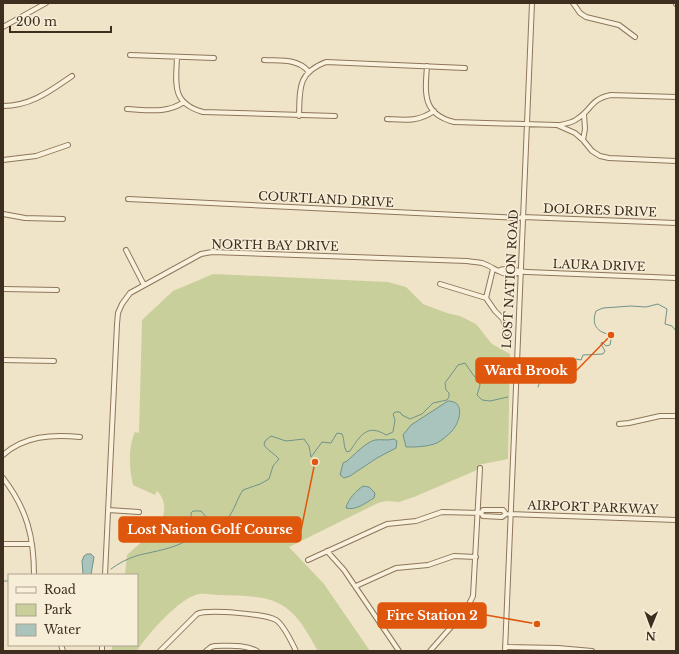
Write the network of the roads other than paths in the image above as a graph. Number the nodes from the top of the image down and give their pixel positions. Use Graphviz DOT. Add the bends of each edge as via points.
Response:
graph roads {
  1 [pos="46,3"];
  2 [pos="532,3"];
  3 [pos="573,3"];
  4 [pos="3,27"];
  5 [pos="635,37"];
  6 [pos="130,56"];
  7 [pos="177,57"];
  8 [pos="214,58"];
  9 [pos="264,60"];
  10 [pos="427,66"];
  11 [pos="465,68"];
  12 [pos="309,72"];
  13 [pos="72,76"];
  14 [pos="676,97"];
  15 [pos="184,102"];
  16 [pos="3,106"];
  17 [pos="127,109"];
  18 [pos="434,111"];
  19 [pos="584,114"];
  20 [pos="299,116"];
  21 [pos="335,116"];
  22 [pos="387,119"];
  23 [pos="527,124"];
  24 [pos="557,125"];
  25 [pos="583,140"];
  26 [pos="68,145"];
  27 [pos="3,160"];
  28 [pos="676,161"];
  29 [pos="128,199"];
  30 [pos="3,214"];
  31 [pos="523,217"];
  32 [pos="63,219"];
  33 [pos="676,223"];
  34 [pos="126,250"];
  35 [pos="496,270"];
  36 [pos="521,272"];
  37 [pos="676,278"];
  38 [pos="440,284"];
  39 [pos="144,285"];
  40 [pos="3,289"];
  41 [pos="57,290"];
  42 [pos="486,298"];
  43 [pos="507,333"];
  44 [pos="3,360"];
  45 [pos="54,361"];
  46 [pos="676,416"];
  47 [pos="619,424"];
  48 [pos="80,437"];
  49 [pos="3,455"];
  50 [pos="480,468"];
  51 [pos="3,478"];
  52 [pos="108,510"];
  53 [pos="139,512"];
  54 [pos="479,512"];
  55 [pos="508,514"];
  56 [pos="676,520"];
  57 [pos="3,544"];
  58 [pos="32,544"];
  59 [pos="327,551"];
  60 [pos="476,557"];
  61 [pos="308,560"];
  62 [pos="34,574"];
  63 [pos="105,574"];
  64 [pos="356,586"];
  65 [pos="462,614"];
  66 [pos="380,623"];
  67 [pos="505,649"];
  68 [pos="160,651"];
  69 [pos="206,651"];
  70 [pos="257,651"];
  71 [pos="296,651"];
  72 [pos="399,651"];
  73 [pos="430,651"];
  74 [pos="592,651"];
  1 -- 4 [label="street"];
  2 -- 23 [label="street, LOST NATION ROAD"];
  3 -- 5 [label="street" via="586,17 620,24"];
  6 -- 7 [label="street"];
  7 -- 8 [label="street"];
  7 -- 15 [label="street" via="176,86"];
  9 -- 12 [label="street" via="292,61 301,64"];
  10 -- 11 [label="street"];
  10 -- 12 [label="street" via="326,62"];
  10 -- 18 [label="street" via="425,95"];
  12 -- 20 [label="street" via="301,85"];
  13 -- 16 [label="street" via="37,99 23,104"];
  14 -- 19 [label="street" via="610,95 601,97"];
  15 -- 17 [label="street" via="163,111"];
  15 -- 20 [label="street" via="193,109 203,112"];
  18 -- 22 [label="street" via="419,120"];
  18 -- 23 [label="street" via="445,120 454,122"];
  19 -- 24 [label="street" via="576,120"];
  19 -- 25 [label="street"];
  20 -- 21 [label="street"];
  23 -- 24 [label="street"];
  23 -- 31 [label="street, LOST NATION ROAD"];
  24 -- 25 [label="street" via="575,133"];
  25 -- 28 [label="street" via="600,156"];
  26 -- 27 [label="street" via="36,156"];
  29 -- 31 [label="street, COURTLAND DRIVE"];
  30 -- 32 [label="street" via="25,218"];
  31 -- 33 [label="street, DOLORES DRIVE"];
  31 -- 36 [label="street, LOST NATION ROAD"];
  34 -- 39 [label="street"];
  35 -- 36 [label="street, NORTH BAY DRIVE"];
  35 -- 39 [label="street, NORTH BAY DRIVE" via="484,264 467,261 212,252 201,254"];
  35 -- 42 [label="street"];
  36 -- 37 [label="street, LAURA DRIVE"];
  36 -- 55 [label="street, LOST NATION ROAD"];
  38 -- 42 [label="street"];
  39 -- 52 [label="street, NORTH BAY DRIVE" via="130,293 118,313"];
  40 -- 41 [label="street"];
  42 -- 43 [label="street" via="503,319"];
  44 -- 45 [label="street"];
  46 -- 47 [label="street" via="660,416"];
  48 -- 49 [label="street" via="39,437 22,443"];
  50 -- 54 [label="street"];
  51 -- 58 [label="street" via="21,506"];
  52 -- 53 [label="street"];
  52 -- 63 [label="street, NORTH BAY DRIVE"];
  54 -- 55 [label="street, AIRPORT PARKWAY" via="483,516 502,517"];
  54 -- 59 [label="street, AIRPORT PARKWAY" via="442,512 412,522 387,524"];
  54 -- 60 [label="street"];
  55 -- 56 [label="street, AIRPORT PARKWAY"];
  55 -- 67 [label="street, LOST NATION ROAD"];
  57 -- 58 [label="street"];
  58 -- 62 [label="street"];
  59 -- 61 [label="street, AIRPORT PARKWAY"];
  59 -- 64 [label="street"];
  60 -- 64 [label="street" via="454,556 428,565 396,568"];
  60 -- 65 [label="street" via="473,596"];
  64 -- 66 [label="street"];
  65 -- 66 [label="street" via="446,606 408,612"];
  65 -- 73 [label="street"];
  66 -- 72 [label="street"];
  67 -- 74 [label="street" via="558,648"];
  68 -- 71 [label="street" via="197,614 208,612 273,619 280,624"];
  69 -- 70 [label="street" via="211,647 223,646 252,648"];
}
